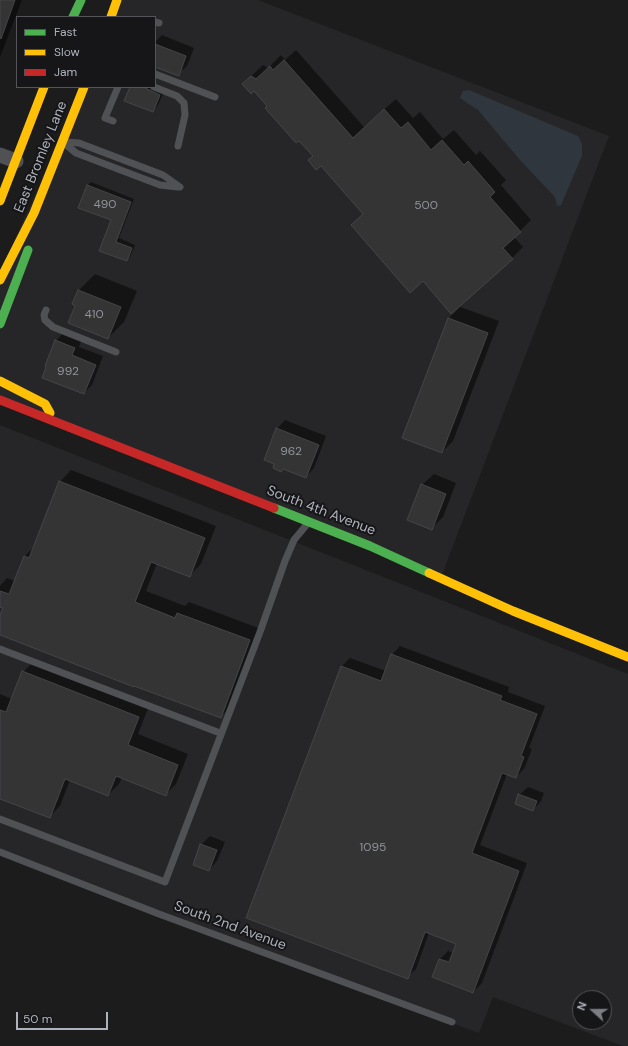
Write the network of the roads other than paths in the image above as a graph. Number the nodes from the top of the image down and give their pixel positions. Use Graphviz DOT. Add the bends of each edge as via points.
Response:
graph roads {
  1 [pos="80,0"];
  2 [pos="117,0"];
  3 [pos="73,16"];
  4 [pos="111,16"];
  5 [pos="156,74"];
  6 [pos="44,88"];
  7 [pos="84,88"];
  8 [pos="118,88"];
  9 [pos="156,88"];
  10 [pos="215,97"];
  11 [pos="69,101"];
  12 [pos="113,121"];
  13 [pos="68,129"];
  14 [pos="63,142"];
  15 [pos="178,146"];
  16 [pos="0,155"];
  17 [pos="16,161"];
  18 [pos="0,201"];
  19 [pos="34,213"];
  20 [pos="0,280"];
  21 [pos="46,310"];
  22 [pos="0,324"];
  23 [pos="116,352"];
  24 [pos="0,382"];
  25 [pos="0,400"];
  26 [pos="56,422"];
  27 [pos="309,521"];
  28 [pos="0,650"];
  29 [pos="628,657"];
  30 [pos="220,733"];
  31 [pos="0,820"];
  32 [pos="0,852"];
  33 [pos="452,1022"];
  1 -- 3 [label="main road"];
  2 -- 4 [label="main road"];
  5 -- 10 [label="lane"];
  6 -- 17 [label="main road, East Bromley Lane"];
  7 -- 13 [label="main road, East Bromley Lane"];
  8 -- 12 [label="lane" via="105,118"];
  9 -- 15 [label="lane" via="176,96 184,103 185,115"];
  11 -- 13 [label="main road"];
  13 -- 14 [label="main road, East Bromley Lane"];
  14 -- 14 [label="lane" via="76,153 160,185 180,187 163,175 79,143"];
  14 -- 19 [label="main road, East Bromley Lane"];
  16 -- 17 [label="street"];
  17 -- 18 [label="main road, East Bromley Lane"];
  19 -- 20 [label="main road, East Bromley Lane"];
  19 -- 22 [label="main road" via="33,237"];
  21 -- 23 [label="lane" via="45,320 53,327"];
  24 -- 26 [label="main road" via="46,404"];
  25 -- 26 [label="main road, South 4th Avenue"];
  26 -- 27 [label="main road, South 4th Avenue"];
  27 -- 29 [label="main road, South 4th Avenue" via="383,551 513,611"];
  27 -- 30 [label="lane" via="294,540 285,561"];
  28 -- 30 [label="lane"];
  30 -- 31 [label="lane" via="165,882"];
  32 -- 33 [label="lane, South 2nd Avenue" via="159,914"];
}
